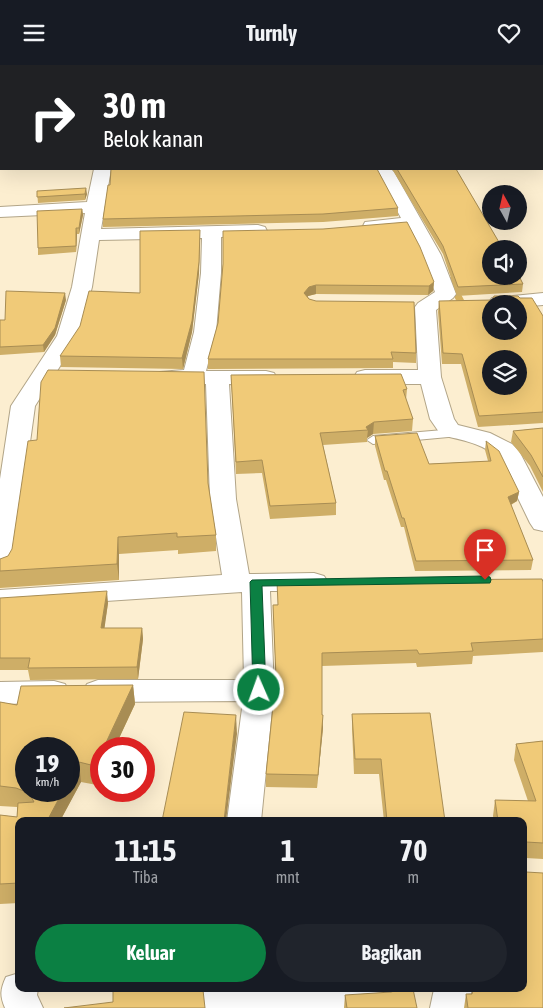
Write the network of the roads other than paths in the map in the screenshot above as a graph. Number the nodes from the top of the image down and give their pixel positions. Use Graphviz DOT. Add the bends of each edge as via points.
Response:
graph roads {
  1 [pos="102,170"];
  2 [pos="382,170"];
  3 [pos="96,207"];
  4 [pos="0,212"];
  5 [pos="412,223"];
  6 [pos="353,227"];
  7 [pos="212,231"];
  8 [pos="275,231"];
  9 [pos="91,235"];
  10 [pos="543,299"];
  11 [pos="527,300"];
  12 [pos="405,303"];
  13 [pos="434,303"];
  14 [pos="459,303"];
  15 [pos="42,376"];
  16 [pos="70,376"];
  17 [pos="146,377"];
  18 [pos="193,377"];
  19 [pos="346,377"];
  20 [pos="430,377"];
  21 [pos="217,378"];
  22 [pos="287,378"];
  23 [pos="516,433"];
  24 [pos="464,434"];
  25 [pos="373,440"];
  26 [pos="543,523"];
  27 [pos="0,565"];
  28 [pos="336,582"];
  29 [pos="246,583"];
  30 [pos="0,599"];
  31 [pos="259,690"];
  32 [pos="0,693"];
  33 [pos="244,817"];
  34 [pos="19,992"];
  35 [pos="354,992"];
  36 [pos="453,992"];
  37 [pos="24,1008"];
  38 [pos="166,1008"];
  39 [pos="449,1008"];
  1 -- 3 [label="street"];
  2 -- 5 [label="street"];
  3 -- 4 [label="street"];
  3 -- 9 [label="street"];
  5 -- 6 [label="street"];
  5 -- 13 [label="street" via="432,255 446,294"];
  7 -- 8 [label="street"];
  7 -- 9 [label="street"];
  7 -- 18 [label="street" via="205,332"];
  9 -- 15 [label="street" via="82,287 68,336"];
  10 -- 11 [label="street"];
  12 -- 13 [label="street"];
  13 -- 14 [label="street"];
  13 -- 20 [label="street" via="425,307"];
  15 -- 16 [label="street"];
  15 -- 27 [label="street" via="24,406"];
  17 -- 18 [label="street"];
  18 -- 21 [label="street"];
  19 -- 20 [label="street"];
  20 -- 24 [label="street" via="446,426"];
  21 -- 22 [label="street"];
  21 -- 29 [label="street" via="222,499"];
  23 -- 24 [label="street"];
  24 -- 25 [label="lane"];
  24 -- 26 [label="street" via="490,442 510,456"];
  28 -- 29 [label="street"];
  29 -- 30 [label="street"];
  29 -- 31 [label="street"];
  31 -- 32 [label="street"];
  31 -- 33 [label="street"];
  34 -- 37 [label="street"];
  35 -- 38 [label="street"];
  36 -- 39 [label="street"];
}
